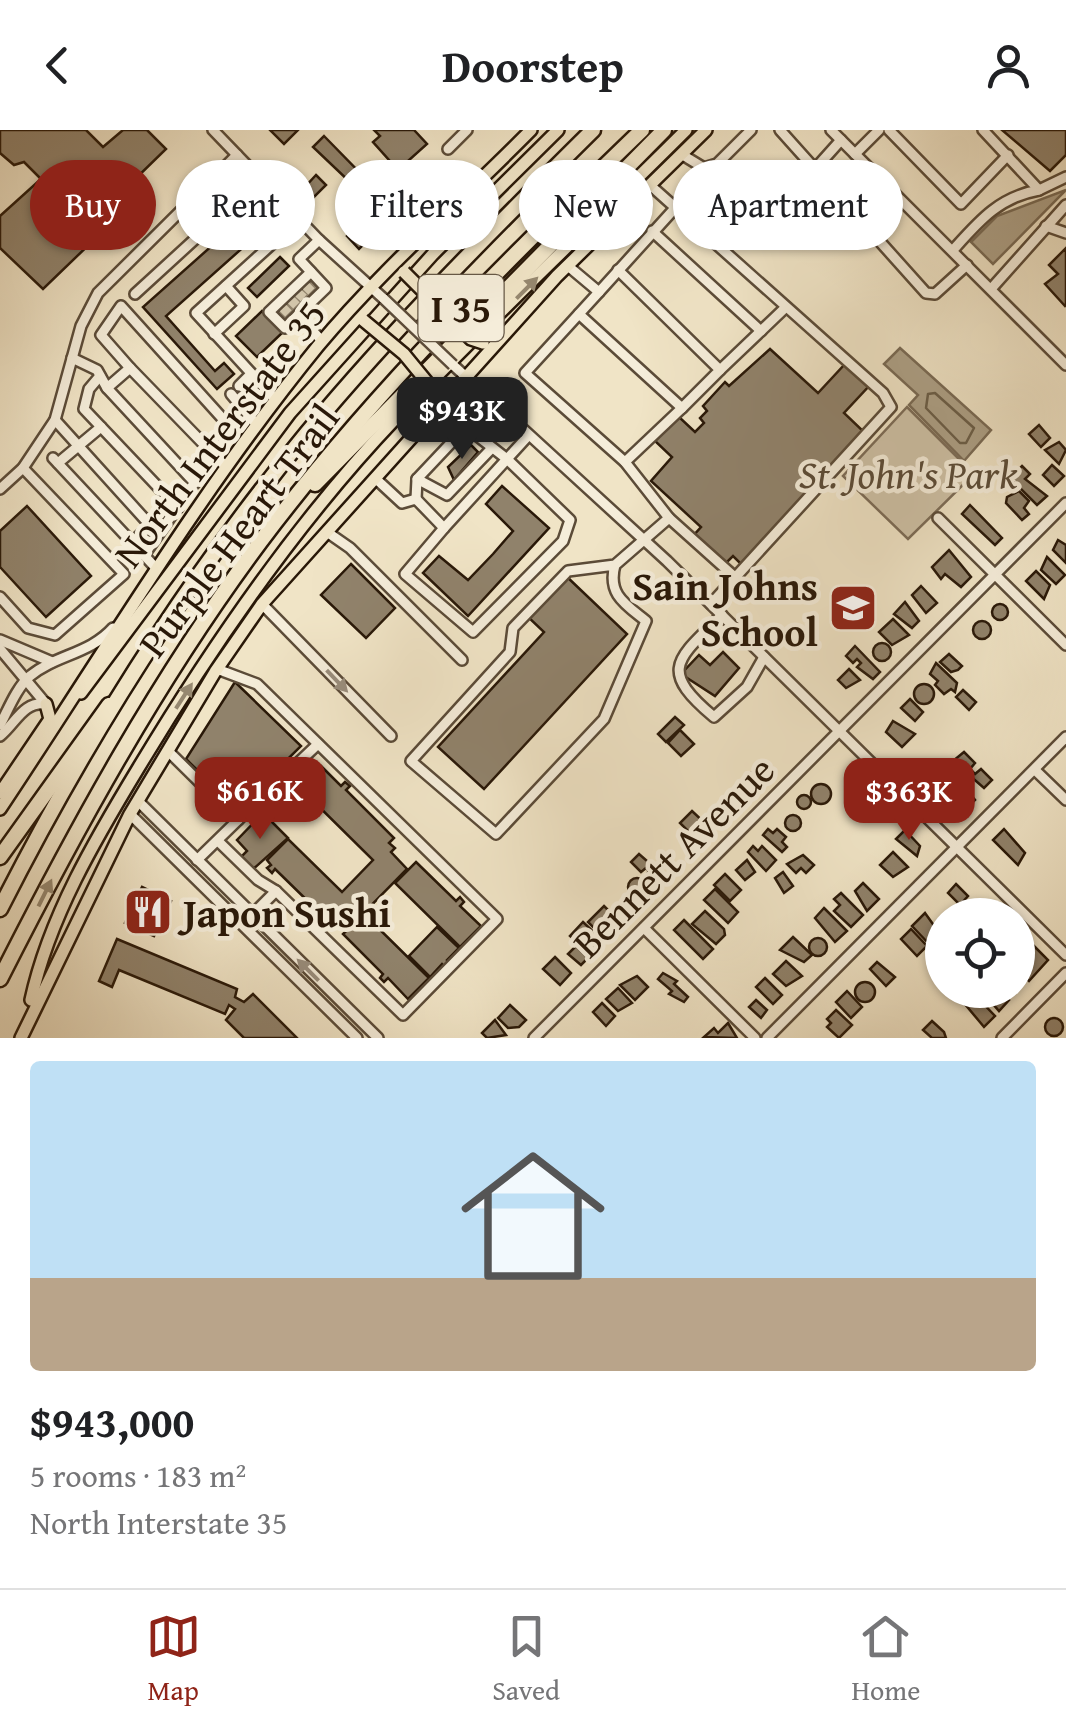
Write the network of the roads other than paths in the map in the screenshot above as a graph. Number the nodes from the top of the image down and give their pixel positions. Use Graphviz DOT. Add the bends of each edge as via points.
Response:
graph roads {
  1 [pos="213,130"];
  2 [pos="467,130"];
  3 [pos="531,130"];
  4 [pos="558,130"];
  5 [pos="592,130"];
  6 [pos="642,130"];
  7 [pos="664,130"];
  8 [pos="686,130"];
  9 [pos="706,130"];
  10 [pos="751,130"];
  11 [pos="780,130"];
  12 [pos="831,130"];
  13 [pos="879,130"];
  14 [pos="889,130"];
  15 [pos="983,130"];
  16 [pos="841,140"];
  17 [pos="448,149"];
  18 [pos="681,154"];
  19 [pos="855,154"];
  20 [pos="237,155"];
  21 [pos="1008,155"];
  22 [pos="242,160"];
  23 [pos="807,160"];
  24 [pos="823,160"];
  25 [pos="861,160"];
  26 [pos="1066,178"];
  27 [pos="653,181"];
  28 [pos="653,187"];
  29 [pos="1039,190"];
  30 [pos="903,202"];
  31 [pos="673,204"];
  32 [pos="1066,205"];
  33 [pos="673,210"];
  34 [pos="1046,226"];
  35 [pos="653,229"];
  36 [pos="653,231"];
  37 [pos="1066,232"];
  38 [pos="315,236"];
  39 [pos="319,240"];
  40 [pos="183,250"];
  41 [pos="265,250"];
  42 [pos="584,250"];
  43 [pos="635,250"];
  44 [pos="723,250"];
  45 [pos="887,250"];
  46 [pos="953,250"];
  47 [pos="406,253"];
  48 [pos="967,265"];
  49 [pos="568,266"];
  50 [pos="618,270"];
  51 [pos="312,272"];
  52 [pos="226,286"];
  53 [pos="372,287"];
  54 [pos="990,289"];
  55 [pos="599,292"];
  56 [pos="135,294"];
  57 [pos="298,301"];
  58 [pos="786,307"];
  59 [pos="579,314"];
  60 [pos="344,320"];
  61 [pos="762,331"];
  62 [pos="214,334"];
  63 [pos="322,341"];
  64 [pos="498,342"];
  65 [pos="72,358"];
  66 [pos="1066,366"];
  67 [pos="130,368"];
  68 [pos="720,370"];
  69 [pos="252,374"];
  70 [pos="100,376"];
  71 [pos="468,378"];
  72 [pos="239,386"];
  73 [pos="107,388"];
  74 [pos="230,394"];
  75 [pos="275,399"];
  76 [pos="682,408"];
  77 [pos="432,416"];
  78 [pos="55,420"];
  79 [pos="257,425"];
  80 [pos="102,427"];
  81 [pos="528,436"];
  82 [pos="80,445"];
  83 [pos="492,448"];
  84 [pos="210,454"];
  85 [pos="507,459"];
  86 [pos="625,462"];
  87 [pos="226,467"];
  88 [pos="23,468"];
  89 [pos="375,478"];
  90 [pos="418,480"];
  91 [pos="195,483"];
  92 [pos="0,489"];
  93 [pos="294,499"];
  94 [pos="416,499"];
  95 [pos="1066,503"];
  96 [pos="178,508"];
  97 [pos="668,518"];
  98 [pos="938,518"];
  99 [pos="444,528"];
  100 [pos="327,532"];
  101 [pos="641,538"];
  102 [pos="132,543"];
  103 [pos="144,556"];
  104 [pos="615,565"];
  105 [pos="155,568"];
  106 [pos="995,574"];
  107 [pos="737,579"];
  108 [pos="0,597"];
  109 [pos="262,604"];
  110 [pos="711,604"];
  111 [pos="124,614"];
  112 [pos="722,615"];
  113 [pos="0,640"];
  114 [pos="1066,645"];
  115 [pos="0,650"];
  116 [pos="764,657"];
  117 [pos="462,660"];
  118 [pos="52,662"];
  119 [pos="217,669"];
  120 [pos="133,678"];
  121 [pos="26,679"];
  122 [pos="46,704"];
  123 [pos="0,724"];
  124 [pos="57,724"];
  125 [pos="840,732"];
  126 [pos="0,736"];
  127 [pos="390,736"];
  128 [pos="1066,737"];
  129 [pos="318,744"];
  130 [pos="168,751"];
  131 [pos="1034,770"];
  132 [pos="0,793"];
  133 [pos="1066,800"];
  134 [pos="138,801"];
  135 [pos="0,810"];
  136 [pos="130,814"];
  137 [pos="238,820"];
  138 [pos="218,840"];
  139 [pos="957,848"];
  140 [pos="0,857"];
  141 [pos="197,860"];
  142 [pos="276,891"];
  143 [pos="0,909"];
  144 [pos="252,914"];
  145 [pos="242,924"];
  146 [pos="644,928"];
  147 [pos="1066,955"];
  148 [pos="1066,973"];
  149 [pos="0,979"];
  150 [pos="23,1034"];
  151 [pos="357,1038"];
  152 [pos="378,1038"];
  153 [pos="534,1038"];
  154 [pos="756,1038"];
  155 [pos="767,1038"];
  156 [pos="1002,1038"];
  1 -- 20 [label="street"];
  2 -- 17 [label="street"];
  3 -- 47 [label="main road, North Interstate 35"];
  4 -- 124 [label="main road" via="433,254 290,413"];
  5 -- 120 [label="highway, Purple Heart Trail / I 35" via="327,408 245,511"];
  6 -- 93 [label="highway, Purple Heart Trail / I 35" via="480,288"];
  7 -- 93 [label="highway" via="330,472"];
  150 -- 8 [label="main road, one-way" via="46,952 99,836 256,590 394,420"];
  9 -- 18 [label="main road"];
  10 -- 18 [label="street" via="717,164 704,168"];
  11 -- 23 [label="street"];
  12 -- 16 [label="street"];
  13 -- 19 [label="street"];
  14 -- 21 [label="street" via="960,204"];
  15 -- 21 [label="street"];
  16 -- 19 [label="street"];
  16 -- 24 [label="street"];
  18 -- 27 [label="main road"];
  19 -- 25 [label="street"];
  20 -- 22 [label="street"];
  20 -- 65 [label="street" via="98,294"];
  21 -- 29 [label="street"];
  26 -- 29 [label="street"];
  28 -- 31 [label="street"];
  29 -- 46 [label="street" via="993,207"];
  30 -- 46 [label="street"];
  32 -- 34 [label="street"];
  33 -- 35 [label="street"];
  34 -- 37 [label="street"];
  34 -- 54 [label="street"];
  36 -- 61 [label="street"];
  38 -- 39 [label="street"];
  39 -- 51 [label="street" via="299,258"];
  39 -- 53 [label="street"];
  40 -- 56 [label="street"];
  41 -- 52 [label="street"];
  42 -- 49 [label="main road"];
  43 -- 50 [label="street"];
  44 -- 58 [label="street"];
  45 -- 48 [label="street" via="926,293 936,294"];
  46 -- 48 [label="street"];
  47 -- 53 [label="main road, North Interstate 35"];
  47 -- 64 [label="main road, bridge" via="404,272 472,338"];
  48 -- 54 [label="street"];
  49 -- 55 [label="street"];
  49 -- 64 [label="main road"];
  50 -- 55 [label="street"];
  50 -- 68 [label="street"];
  51 -- 57 [label="street"];
  51 -- 57 [label="street" via="326,288"];
  52 -- 62 [label="street" via="196,314"];
  52 -- 62 [label="street" via="244,306"];
  53 -- 60 [label="main road, North Interstate 35"];
  53 -- 71 [label="street, bridge"];
  54 -- 66 [label="street"];
  55 -- 59 [label="street"];
  57 -- 63 [label="street"];
  58 -- 61 [label="street"];
  58 -- 107 [label="street" via="891,407"];
  59 -- 76 [label="street"];
  59 -- 86 [label="street" via="525,373"];
  60 -- 63 [label="main road, North Interstate 35"];
  60 -- 77 [label="main road, bridge" via="363,320 404,354 436,394"];
  61 -- 68 [label="street"];
  62 -- 69 [label="street"];
  63 -- 75 [label="main road, North Interstate 35"];
  64 -- 71 [label="main road"];
  65 -- 70 [label="street"];
  65 -- 78 [label="street"];
  67 -- 73 [label="street"];
  67 -- 84 [label="street"];
  67 -- 84 [label="street" via="101,335 121,306 232,429"];
  68 -- 76 [label="street"];
  69 -- 72 [label="street"];
  69 -- 75 [label="street"];
  70 -- 73 [label="street"];
  70 -- 80 [label="street" via="84,409"];
  71 -- 77 [label="main road"];
  71 -- 81 [label="street"];
  73 -- 91 [label="street"];
  74 -- 79 [label="street"];
  75 -- 79 [label="main road, North Interstate 35"];
  76 -- 86 [label="street"];
  77 -- 89 [label="main road"];
  78 -- 82 [label="street"];
  78 -- 88 [label="street"];
  79 -- 87 [label="main road, North Interstate 35"];
  80 -- 82 [label="street"];
  80 -- 96 [label="street"];
  81 -- 85 [label="street"];
  81 -- 101 [label="street"];
  82 -- 102 [label="street" via="150,524"];
  82 -- 102 [label="street" via="55,461"];
  83 -- 85 [label="street"];
  83 -- 90 [label="street" via="447,495"];
  83 -- 90 [label="street" via="466,427"];
  84 -- 87 [label="street"];
  84 -- 91 [label="street"];
  85 -- 99 [label="street"];
  85 -- 99 [label="street" via="570,520 563,541 473,632 406,574"];
  86 -- 97 [label="street"];
  87 -- 105 [label="main road, North Interstate 35"];
  88 -- 92 [label="street"];
  88 -- 108 [label="street" via="124,574 55,635 28,628"];
  89 -- 94 [label="street" via="402,503"];
  89 -- 100 [label="main road"];
  90 -- 94 [label="street"];
  91 -- 96 [label="street"];
  149 -- 93 [label="highway, Purple Heart Trail / I 35, one-way" via="110,768 196,632"];
  94 -- 99 [label="street"];
  95 -- 106 [label="street, Bennett Avenue"];
  96 -- 103 [label="street"];
  97 -- 101 [label="street"];
  97 -- 107 [label="street"];
  98 -- 106 [label="street"];
  100 -- 109 [label="main road"];
  100 -- 117 [label="street"];
  101 -- 104 [label="street"];
  101 -- 110 [label="street"];
  102 -- 103 [label="street"];
  103 -- 105 [label="street"];
  104 -- 104 [label="street" via="568,570 513,628 510,652 411,761 496,834 604,719 637,648 646,621 616,597"];
  105 -- 111 [label="main road, North Interstate 35"];
  106 -- 114 [label="street"];
  106 -- 125 [label="street, Bennett Avenue"];
  107 -- 110 [label="street"];
  109 -- 119 [label="main road"];
  109 -- 127 [label="street, one-way"];
  110 -- 112 [label="street"];
  111 -- 118 [label="street" via="104,638"];
  111 -- 124 [label="main road, North Interstate 35"];
  112 -- 116 [label="street"];
  112 -- 116 [label="street" via="688,648 678,672 683,692 714,717 748,687"];
  113 -- 118 [label="street"];
  115 -- 121 [label="street"];
  116 -- 125 [label="street"];
  118 -- 121 [label="street"];
  119 -- 129 [label="street" via="257,684"];
  119 -- 130 [label="main road"];
  120 -- 140 [label="highway"];
  120 -- 143 [label="highway, Purple Heart Trail / I 35"];
  121 -- 122 [label="street"];
  121 -- 123 [label="street"];
  122 -- 126 [label="street" via="32,704"];
  122 -- 132 [label="main road" via="50,719"];
  124 -- 135 [label="main road, North Interstate 35"];
  125 -- 139 [label="street"];
  125 -- 146 [label="street, Bennett Avenue"];
  128 -- 131 [label="street"];
  129 -- 137 [label="street"];
  129 -- 142 [label="street" via="497,919 403,1014"];
  130 -- 134 [label="main road"];
  130 -- 137 [label="street"];
  131 -- 133 [label="street"];
  131 -- 139 [label="street"];
  134 -- 136 [label="main road"];
  134 -- 141 [label="street"];
  136 -- 145 [label="street"];
  136 -- 150 [label="main road"];
  137 -- 138 [label="street"];
  138 -- 141 [label="street"];
  138 -- 142 [label="street"];
  139 -- 147 [label="street"];
  139 -- 155 [label="street"];
  141 -- 144 [label="street"];
  142 -- 144 [label="street"];
  144 -- 145 [label="street"];
  152 -- 144 [label="street, one-way"];
  145 -- 151 [label="street"];
  146 -- 153 [label="street, Bennett Avenue"];
  146 -- 154 [label="street"];
  148 -- 156 [label="street"];
}
